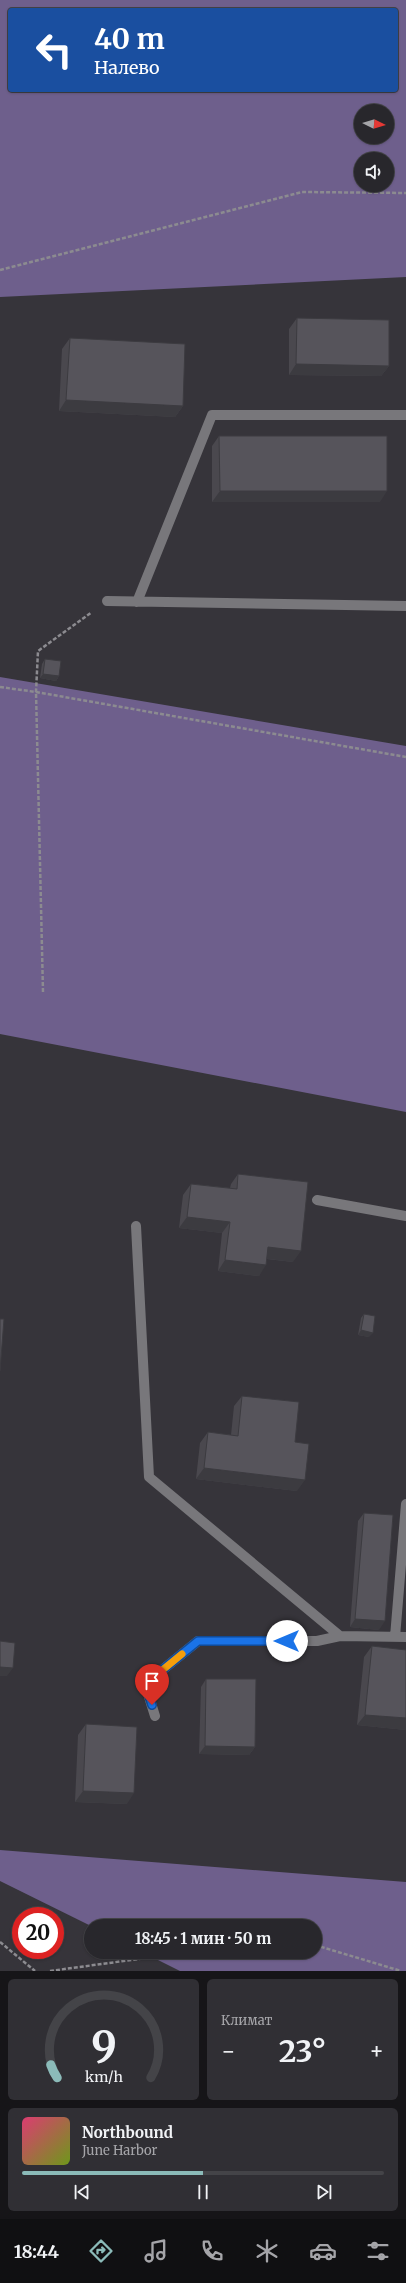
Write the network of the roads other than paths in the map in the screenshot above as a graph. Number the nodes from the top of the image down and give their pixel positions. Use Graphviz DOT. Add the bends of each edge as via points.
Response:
graph roads {
  1 [pos="406,415"];
  2 [pos="107,601"];
  3 [pos="137,602"];
  4 [pos="406,606"];
  5 [pos="317,1200"];
  6 [pos="406,1216"];
  7 [pos="136,1226"];
  8 [pos="406,1504"];
  9 [pos="340,1636"];
  10 [pos="395,1637"];
  11 [pos="406,1637"];
  12 [pos="156,1716"];
  1 -- 3 [label="lane" via="212,415"];
  2 -- 3 [label="lane"];
  3 -- 4 [label="lane"];
  5 -- 6 [label="lane"];
  7 -- 9 [label="lane" via="149,1477"];
  8 -- 10 [label="lane"];
  9 -- 10 [label="lane"];
  9 -- 12 [label="lane" via="317,1641 198,1641 145,1684"];
  10 -- 11 [label="lane"];
}
